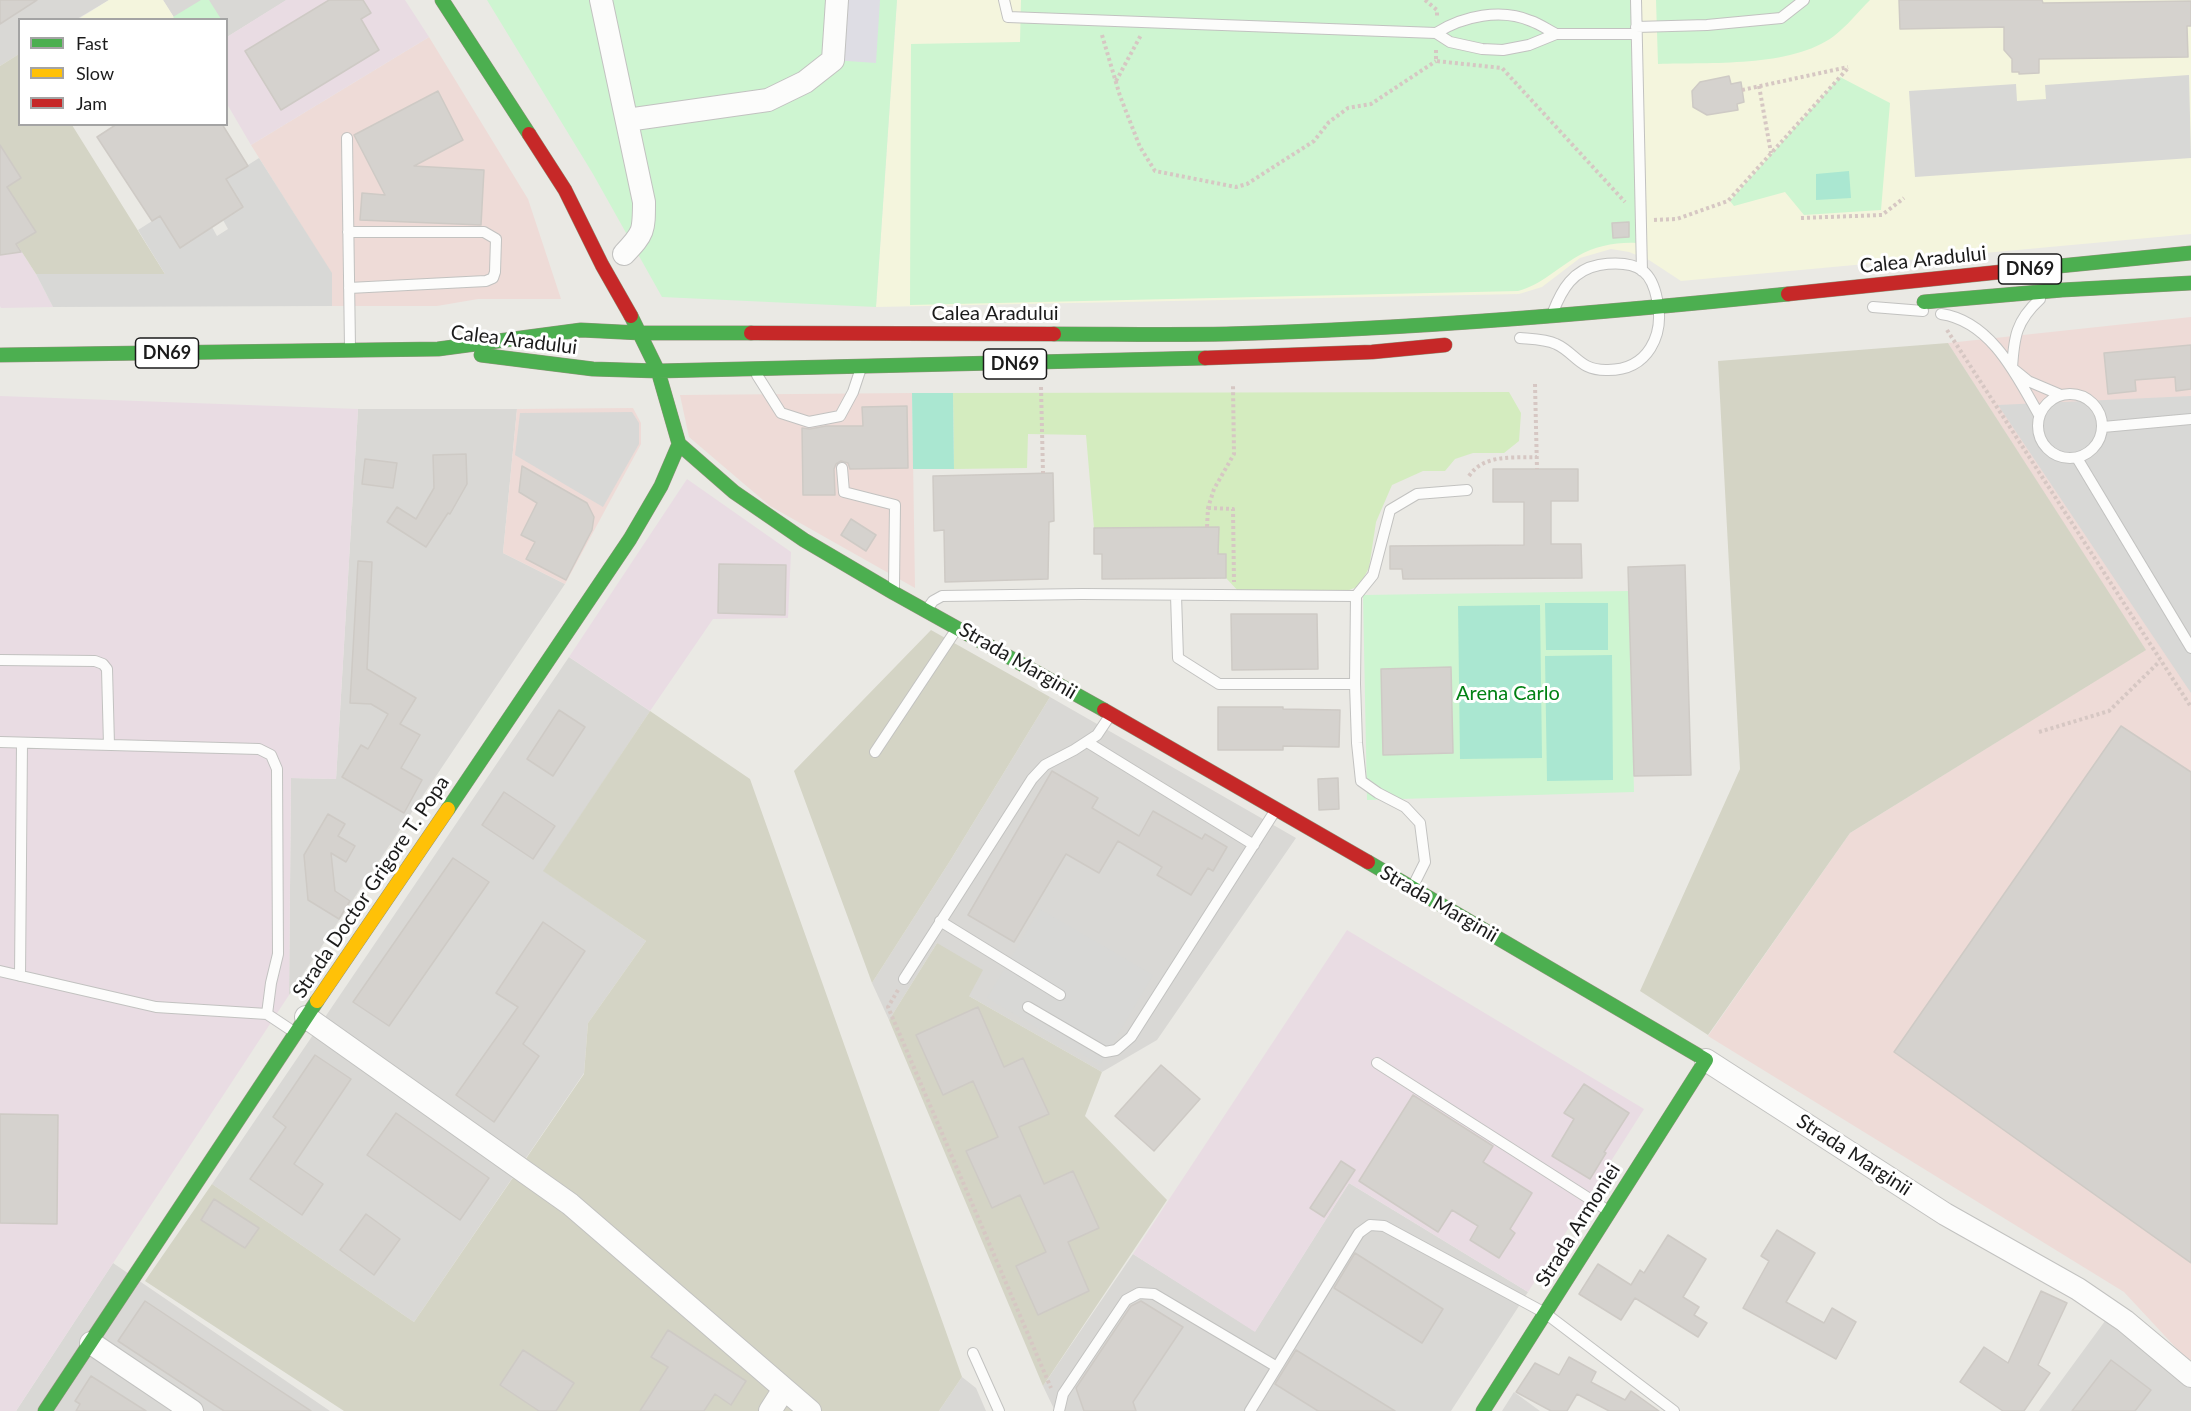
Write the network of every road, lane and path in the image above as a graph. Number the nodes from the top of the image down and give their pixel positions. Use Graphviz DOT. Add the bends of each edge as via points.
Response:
graph roads {
  1 [pos="442,0"];
  2 [pos="601,0"];
  3 [pos="837,0"];
  4 [pos="1004,0"];
  5 [pos="1425,0"];
  6 [pos="1636,0"];
  7 [pos="1804,0"];
  8 [pos="1099,21"];
  9 [pos="1148,23"];
  10 [pos="1636,30"];
  11 [pos="1436,33"];
  12 [pos="1556,34"];
  13 [pos="1436,61"];
  14 [pos="1116,81"];
  15 [pos="1760,86"];
  16 [pos="1742,90"];
  17 [pos="627,120"];
  18 [pos="347,138"];
  19 [pos="1771,153"];
  20 [pos="1904,198"];
  21 [pos="1632,210"];
  22 [pos="1801,218"];
  23 [pos="1641,220"];
  24 [pos="348,232"];
  25 [pos="2191,253"];
  26 [pos="624,254"];
  27 [pos="1642,270"];
  28 [pos="2191,282"];
  29 [pos="349,288"];
  30 [pos="2062,290"];
  31 [pos="1659,307"];
  32 [pos="1867,308"];
  33 [pos="1553,314"];
  34 [pos="1676,326"];
  35 [pos="1654,328"];
  36 [pos="1947,330"];
  37 [pos="641,333"];
  38 [pos="1567,334"];
  39 [pos="1515,338"];
  40 [pos="0,340"];
  41 [pos="1456,344"];
  42 [pos="438,349"];
  43 [pos="351,351"];
  44 [pos="4,355"];
  45 [pos="861,368"];
  46 [pos="2012,368"];
  47 [pos="753,370"];
  48 [pos="658,371"];
  49 [pos="1535,384"];
  50 [pos="1233,386"];
  51 [pos="1041,387"];
  52 [pos="2061,395"];
  53 [pos="2039,415"];
  54 [pos="2191,419"];
  55 [pos="2103,427"];
  56 [pos="679,444"];
  57 [pos="1537,457"];
  58 [pos="2077,458"];
  59 [pos="843,468"];
  60 [pos="1537,469"];
  61 [pos="1043,473"];
  62 [pos="1467,490"];
  63 [pos="1208,508"];
  64 [pos="1207,527"];
  65 [pos="894,593"];
  66 [pos="1176,595"];
  67 [pos="1234,595"];
  68 [pos="1356,596"];
  69 [pos="926,610"];
  70 [pos="958,627"];
  71 [pos="2191,648"];
  72 [pos="0,660"];
  73 [pos="2160,661"];
  74 [pos="1354,684"];
  75 [pos="2191,707"];
  76 [pos="1111,714"];
  77 [pos="2039,732"];
  78 [pos="0,742"];
  79 [pos="1087,742"];
  80 [pos="22,743"];
  81 [pos="109,745"];
  82 [pos="875,752"];
  83 [pos="1277,808"];
  84 [pos="1254,845"];
  85 [pos="1412,889"];
  86 [pos="940,921"];
  87 [pos="0,971"];
  88 [pos="20,976"];
  89 [pos="904,979"];
  90 [pos="1060,994"];
  91 [pos="1028,1008"];
  92 [pos="267,1014"];
  93 [pos="301,1025"];
  94 [pos="1706,1060"];
  95 [pos="1377,1063"];
  96 [pos="1610,1212"];
  97 [pos="1545,1313"];
  98 [pos="91,1343"];
  99 [pos="973,1353"];
  100 [pos="1277,1367"];
  101 [pos="2191,1376"];
  102 [pos="784,1389"];
  103 [pos="1060,1409"];
  104 [pos="45,1411"];
  105 [pos="192,1411"];
  106 [pos="770,1411"];
  107 [pos="810,1411"];
  108 [pos="999,1411"];
  109 [pos="1250,1411"];
  110 [pos="1483,1411"];
  111 [pos="1674,1411"];
  1 -- 37 [label="main road" via="565,190"];
  2 -- 17 [label="street"];
  3 -- 17 [label="street" via="833,60 805,82 768,100"];
  4 -- 8 [label="lane" via="1008,17"];
  5 -- 11 [label="path" via="1437,10"];
  6 -- 10 [label="lane"];
  7 -- 10 [label="lane" via="1781,18"];
  8 -- 9 [label="lane"];
  8 -- 14 [label="path"];
  9 -- 11 [label="lane"];
  9 -- 14 [label="path"];
  10 -- 12 [label="lane"];
  10 -- 23 [label="lane"];
  11 -- 12 [label="lane" via="1450,42 1503,50"];
  11 -- 12 [label="lane" via="1451,24 1484,15 1505,15 1529,20"];
  11 -- 13 [label="path"];
  13 -- 14 [label="path" via="1371,104 1348,108 1329,122 1314,141 1247,184 1236,187 1155,171 1140,147"];
  13 -- 21 [label="path" via="1502,68"];
  15 -- 16 [label="path"];
  15 -- 19 [label="path"];
  15 -- 19 [label="path" via="1849,67"];
  17 -- 26 [label="street" via="644,202 644,228"];
  18 -- 24 [label="lane"];
  19 -- 23 [label="path" via="1728,201 1677,219"];
  20 -- 22 [label="path" via="1882,215"];
  23 -- 27 [label="lane"];
  24 -- 29 [label="lane"];
  24 -- 29 [label="lane" via="484,232 496,239 495,272 486,281"];
  25 -- 31 [label="main road, Calea Aradului / DN69"];
  27 -- 31 [label="lane" via="1655,289"];
  27 -- 33 [label="lane" via="1614,264 1587,269 1568,282"];
  28 -- 30 [label="main road, DN69"];
  29 -- 43 [label="lane"];
  30 -- 32 [label="main road, DN69"];
  30 -- 46 [label="lane" via="2039,300 2026,313 2016,331"];
  31 -- 33 [label="main road, Calea Aradului / DN69"];
  31 -- 35 [label="lane"];
  32 -- 46 [label="lane" via="1955,316 1990,341"];
  33 -- 37 [label="main road, Calea Aradului / DN69" via="1444,324 1226,334"];
  34 -- 35 [label="main road"];
  35 -- 39 [label="lane" via="1655,341 1644,356 1628,366 1608,370 1582,364 1552,342"];
  36 -- 73 [label="path"];
  37 -- 42 [label="main road, Calea Aradului / DN69" via="581,330"];
  37 -- 48 [label="main road"];
  38 -- 39 [label="main road"];
  40 -- 44 [label="lane"];
  41 -- 45 [label="main road, Calea Aradului / DN69" via="1282,356"];
  42 -- 43 [label="main road, Calea Aradului / DN69"];
  42 -- 48 [label="main road, Calea Aradului / DN69" via="593,369"];
  43 -- 44 [label="main road, Calea Aradului / DN69"];
  45 -- 47 [label="main road, Calea Aradului / DN69"];
  45 -- 47 [label="lane" via="840,421 809,422 781,413"];
  46 -- 52 [label="lane" via="2028,381"];
  46 -- 53 [label="lane"];
  47 -- 48 [label="main road, Calea Aradului / DN69"];
  48 -- 56 [label="main road"];
  49 -- 57 [label="path"];
  50 -- 63 [label="path" via="1234,454"];
  51 -- 61 [label="path"];
  52 -- 53 [label="lane" via="2044,406"];
  52 -- 55 [label="lane" via="2070,393 2093,403"];
  53 -- 58 [label="lane" via="2039,438 2046,448 2066,459"];
  54 -- 55 [label="lane"];
  55 -- 58 [label="lane" via="2095,447"];
  56 -- 65 [label="main road, Strada Marginii" via="751,504"];
  56 -- 93 [label="main road, Strada Doctor Grigore T. Popa" via="661,486 630,539"];
  57 -- 60 [label="path"];
  57 -- 62 [label="path" via="1492,459 1476,466 1468,477"];
  58 -- 71 [label="lane"];
  59 -- 65 [label="lane" via="844,492 895,505"];
  62 -- 68 [label="lane" via="1417,494 1390,510 1373,575"];
  63 -- 64 [label="path"];
  63 -- 67 [label="path" via="1233,509"];
  65 -- 69 [label="main road, Strada Marginii"];
  66 -- 67 [label="lane"];
  66 -- 69 [label="lane" via="942,596"];
  66 -- 74 [label="lane" via="1178,658 1219,684"];
  67 -- 68 [label="lane"];
  68 -- 74 [label="lane"];
  69 -- 70 [label="main road, Strada Marginii"];
  70 -- 76 [label="main road, Strada Marginii"];
  70 -- 82 [label="lane"];
  72 -- 81 [label="lane" via="103,664 107,669"];
  73 -- 75 [label="path"];
  73 -- 77 [label="path" via="2109,711"];
  74 -- 85 [label="lane" via="1361,781 1405,807 1420,823 1425,862"];
  76 -- 79 [label="lane"];
  76 -- 83 [label="main road, Strada Marginii"];
  78 -- 80 [label="lane"];
  79 -- 84 [label="lane"];
  79 -- 86 [label="lane" via="1045,765 1032,779"];
  80 -- 81 [label="lane"];
  80 -- 88 [label="lane"];
  81 -- 92 [label="lane" via="259,749 272,755 277,769 278,954"];
  83 -- 84 [label="lane"];
  83 -- 85 [label="main road, Strada Marginii"];
  84 -- 91 [label="lane" via="1131,1037 1116,1050 1105,1052"];
  85 -- 94 [label="main road, Strada Marginii"];
  86 -- 89 [label="lane"];
  86 -- 90 [label="lane"];
  87 -- 88 [label="lane"];
  88 -- 92 [label="lane" via="156,1007"];
  89 -- 103 [label="path" via="888,1007"];
  92 -- 93 [label="lane"];
  93 -- 98 [label="main road, Strada Doctor Grigore T. Popa"];
  93 -- 102 [label="street" via="570,1204"];
  94 -- 96 [label="main road, Strada Armoniei"];
  94 -- 101 [label="street, Strada Marginii" via="1945,1214 2078,1289 2125,1321"];
  95 -- 96 [label="lane"];
  96 -- 97 [label="main road, Strada Armoniei"];
  97 -- 100 [label="lane" via="1384,1226 1370,1225 1359,1233"];
  97 -- 110 [label="main road, Strada Armoniei"];
  97 -- 111 [label="lane"];
  98 -- 104 [label="main road, Strada Doctor Grigore T. Popa"];
  98 -- 105 [label="street"];
  99 -- 108 [label="lane"];
  100 -- 103 [label="lane" via="1154,1294 1139,1293 1126,1300 1064,1394"];
  100 -- 109 [label="lane"];
  102 -- 106 [label="street"];
  102 -- 107 [label="street"];
}
